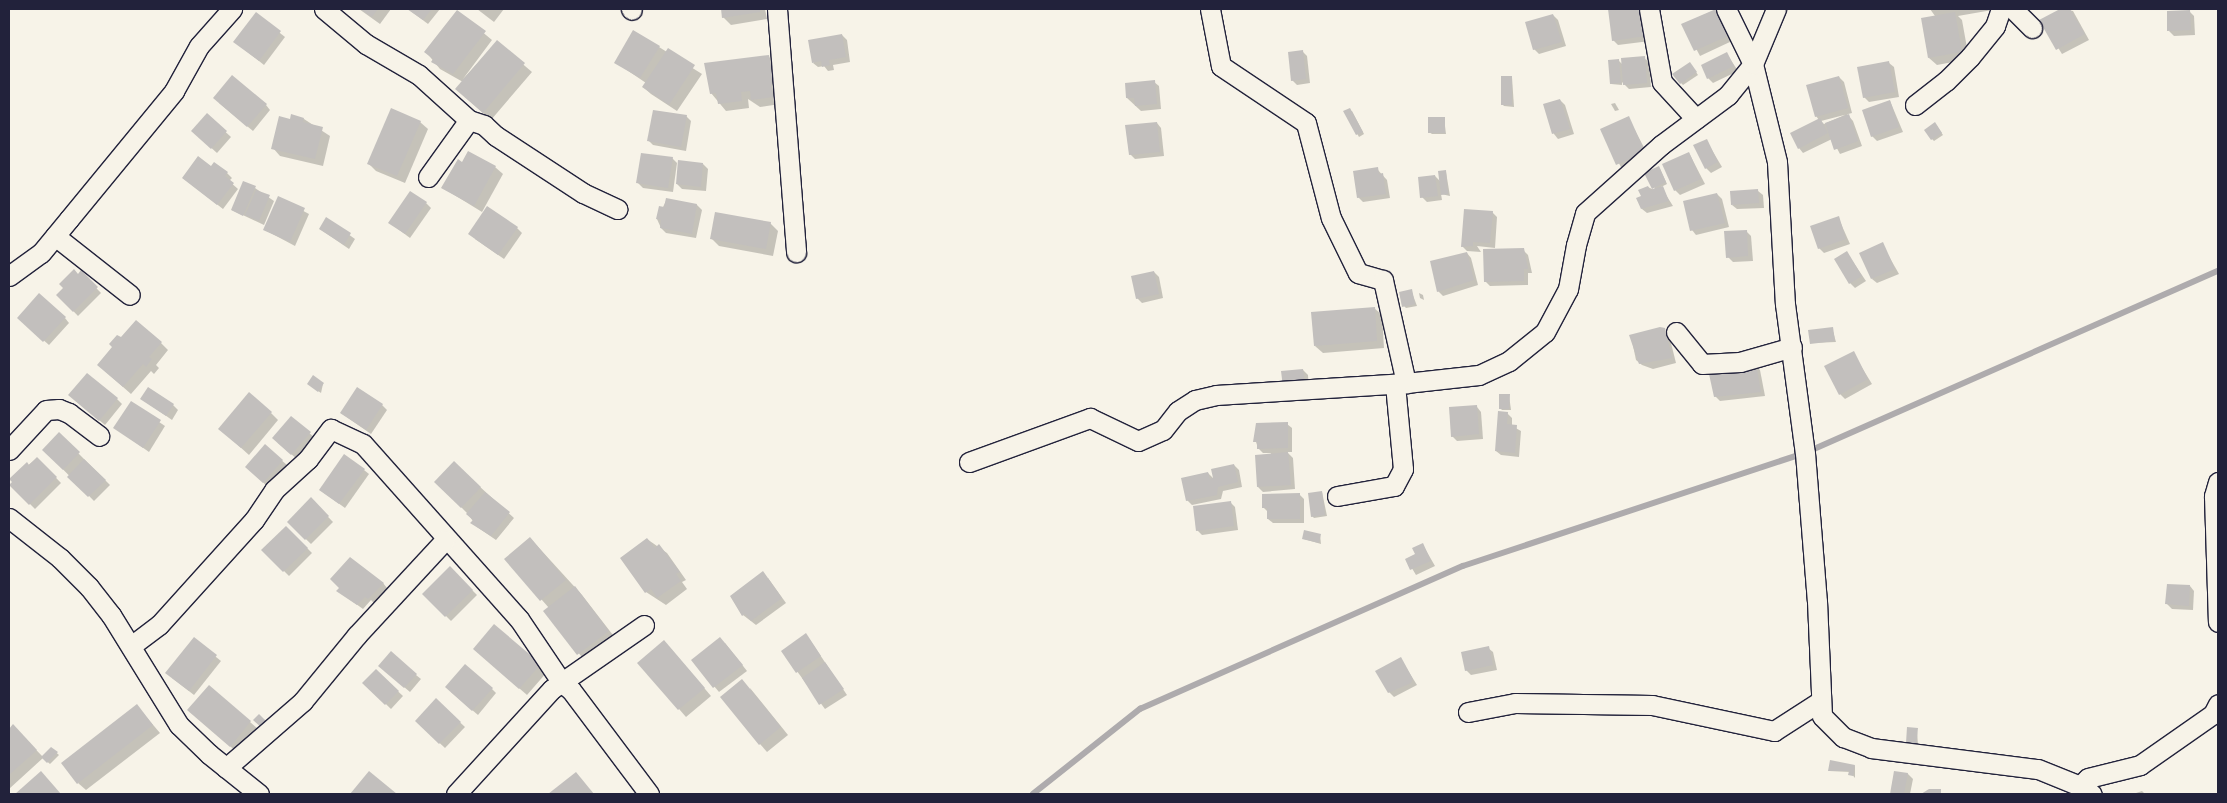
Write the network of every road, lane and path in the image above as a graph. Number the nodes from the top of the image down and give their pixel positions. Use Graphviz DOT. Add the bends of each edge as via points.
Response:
graph roads {
  1 [pos="232,9"];
  2 [pos="324,9"];
  3 [pos="777,9"];
  4 [pos="1210,9"];
  5 [pos="1649,9"];
  6 [pos="1726,9"];
  7 [pos="1776,9"];
  8 [pos="2001,9"];
  9 [pos="2014,9"];
  10 [pos="2032,28"];
  11 [pos="1753,64"];
  12 [pos="1914,105"];
  13 [pos="1696,118"];
  14 [pos="468,120"];
  15 [pos="428,178"];
  16 [pos="618,209"];
  17 [pos="55,236"];
  18 [pos="796,252"];
  19 [pos="9,276"];
  20 [pos="130,296"];
  21 [pos="1676,332"];
  22 [pos="1792,347"];
  23 [pos="1401,384"];
  24 [pos="99,436"];
  25 [pos="9,450"];
  26 [pos="969,462"];
  27 [pos="2218,482"];
  28 [pos="1337,496"];
  29 [pos="9,518"];
  30 [pos="445,540"];
  31 [pos="2218,622"];
  32 [pos="644,625"];
  33 [pos="131,646"];
  34 [pos="562,683"];
  35 [pos="1819,702"];
  36 [pos="1468,712"];
  37 [pos="2217,712"];
  38 [pos="226,768"];
  39 [pos="2086,790"];
  40 [pos="259,794"];
  41 [pos="456,794"];
  42 [pos="649,794"];
  1 -- 17 [label="street" via="199,46 174,91"];
  2 -- 14 [label="street" via="366,44 419,75"];
  3 -- 18 [label="street"];
  4 -- 23 [label="street" via="1221,66 1306,123 1331,218 1358,273 1384,280"];
  5 -- 13 [label="street" via="1662,82"];
  6 -- 11 [label="street"];
  7 -- 11 [label="street"];
  8 -- 12 [label="street" via="1994,26 1970,57 1946,82"];
  9 -- 10 [label="street"];
  11 -- 13 [label="street" via="1728,95"];
  11 -- 22 [label="street" via="1777,162 1785,304"];
  13 -- 23 [label="street" via="1586,213 1568,289 1545,332 1509,361 1479,375"];
  14 -- 15 [label="street"];
  14 -- 16 [label="street" via="484,125 584,193"];
  17 -- 19 [label="street" via="41,252"];
  17 -- 20 [label="street"];
  21 -- 22 [label="street" via="1702,364 1740,362"];
  22 -- 35 [label="street" via="1818,601"];
  23 -- 26 [label="street" via="1216,395 1195,400 1178,411 1163,430 1138,441 1090,418"];
  23 -- 28 [label="street" via="1403,470 1394,486"];
  24 -- 25 [label="street" via="69,413 59,409 46,410"];
  27 -- 31 [label="street" via="2214,496"];
  29 -- 33 [label="street" via="60,558 89,587"];
  30 -- 33 [label="street" via="363,444 331,429 308,459 274,490 254,520 159,625"];
  30 -- 34 [label="street" via="519,619"];
  30 -- 38 [label="street" via="357,635 303,701"];
  32 -- 34 [label="street"];
  33 -- 38 [label="street" via="179,725"];
  34 -- 41 [label="street" via="552,688"];
  34 -- 42 [label="street" via="571,690"];
  35 -- 36 [label="street" via="1774,732 1652,705 1515,703"];
  35 -- 39 [label="street" via="1822,716 1830,727 1843,737 1871,748 2038,769"];
  37 -- 39 [label="street" via="2140,765 2088,778"];
  38 -- 40 [label="street"];
}
